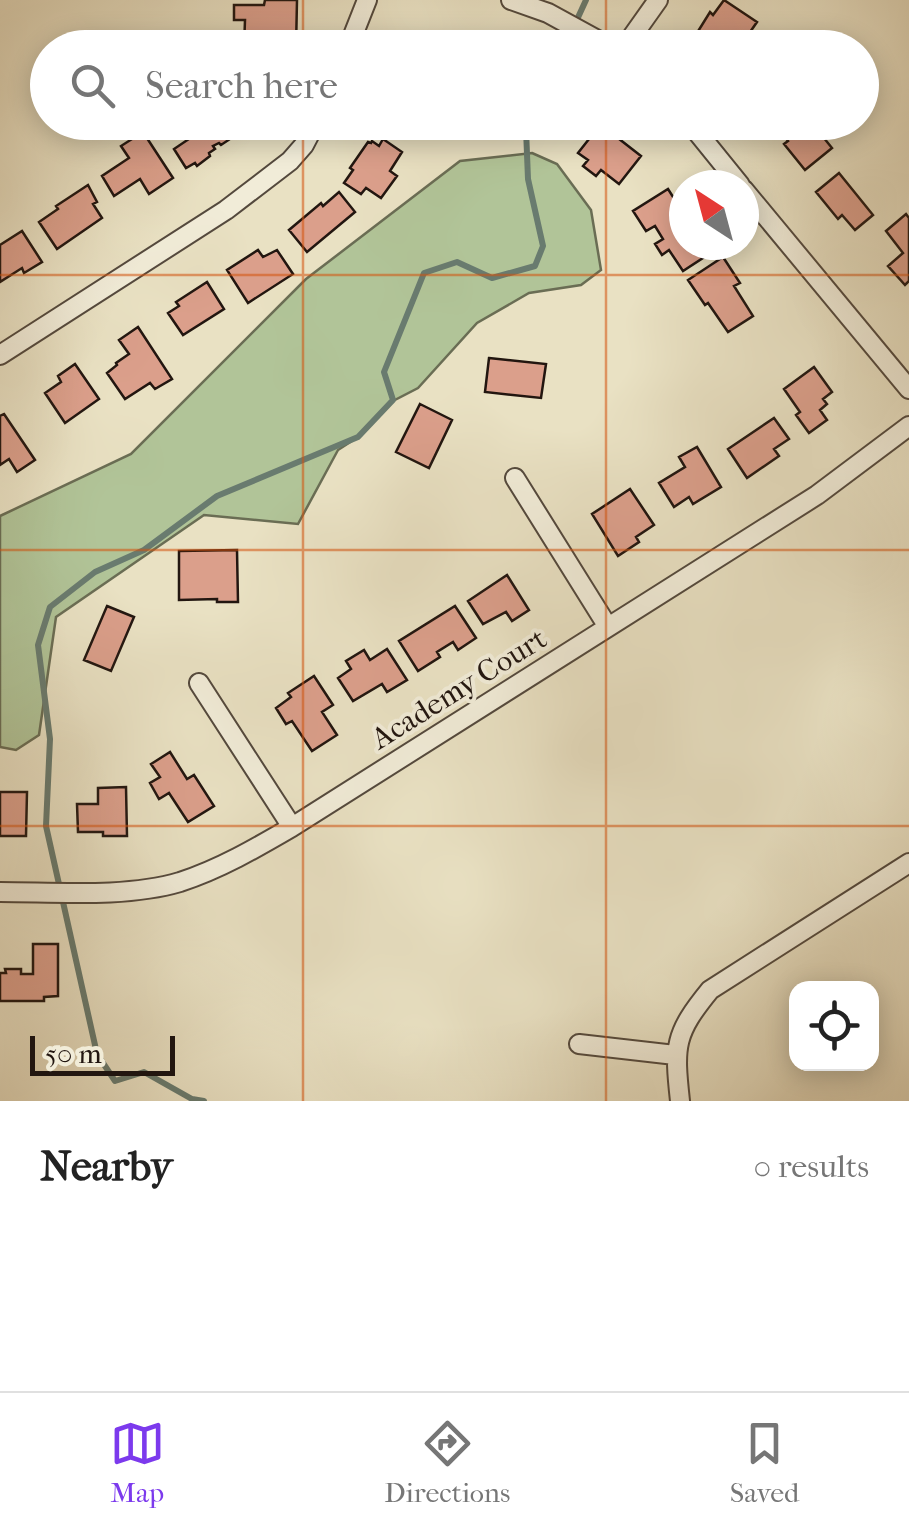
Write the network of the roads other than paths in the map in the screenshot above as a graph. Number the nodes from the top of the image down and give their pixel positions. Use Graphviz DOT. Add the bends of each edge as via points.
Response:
graph roads {
  1 [pos="367,0"];
  2 [pos="512,0"];
  3 [pos="658,0"];
  4 [pos="355,30"];
  5 [pos="581,30"];
  6 [pos="637,30"];
  7 [pos="307,140"];
  8 [pos="703,140"];
  9 [pos="728,170"];
  10 [pos="759,208"];
  11 [pos="0,355"];
  12 [pos="909,389"];
  13 [pos="909,426"];
  14 [pos="514,478"];
  15 [pos="608,627"];
  16 [pos="200,682"];
  17 [pos="292,827"];
  18 [pos="909,863"];
  19 [pos="0,892"];
  20 [pos="578,1044"];
  21 [pos="675,1054"];
  22 [pos="680,1101"];
  1 -- 4 [label="street"];
  2 -- 5 [label="street"];
  3 -- 6 [label="street"];
  7 -- 11 [label="street" via="290,162 226,210"];
  8 -- 9 [label="street"];
  10 -- 12 [label="street"];
  13 -- 15 [label="street, Academy Court" via="817,495"];
  14 -- 15 [label="street"];
  15 -- 17 [label="street, Academy Court"];
  16 -- 17 [label="street"];
  17 -- 19 [label="street, Academy Court" via="234,861 177,883 119,892"];
  18 -- 21 [label="street" via="710,990 686,1019"];
  20 -- 21 [label="street"];
  21 -- 22 [label="street"];
}
